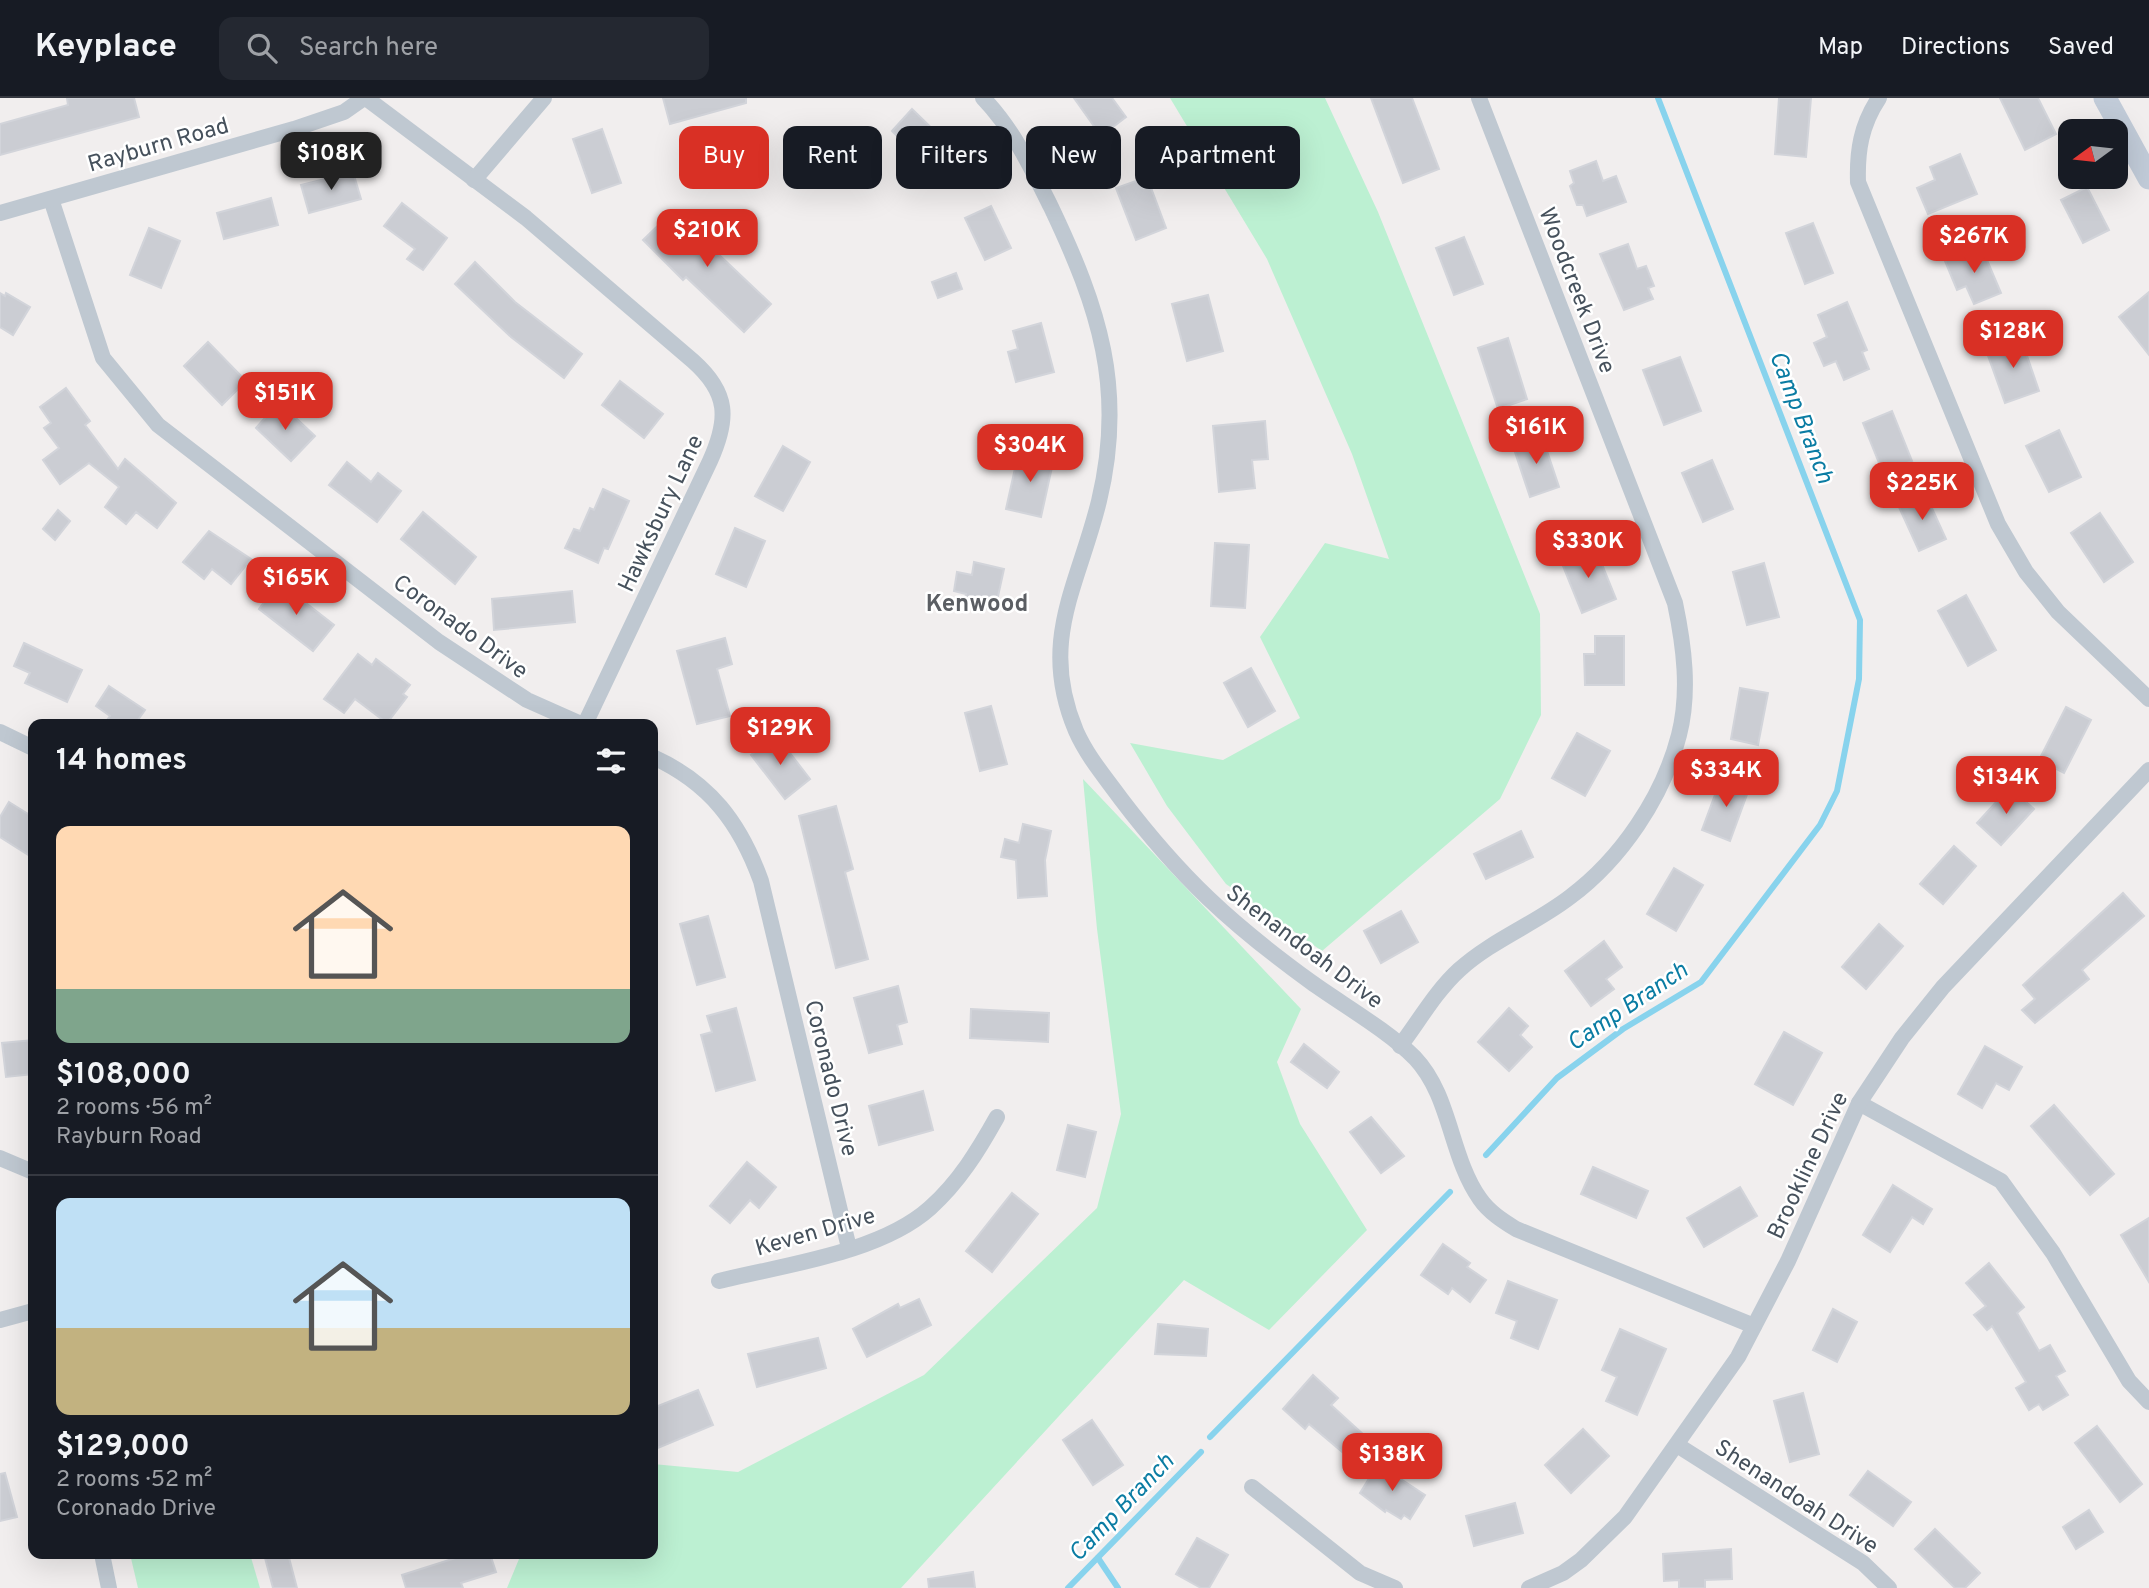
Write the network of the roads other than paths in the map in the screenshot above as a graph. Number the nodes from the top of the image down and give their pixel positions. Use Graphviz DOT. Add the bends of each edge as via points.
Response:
graph roads {
  1 [pos="365,98"];
  2 [pos="544,98"];
  3 [pos="983,98"];
  4 [pos="1479,98"];
  5 [pos="1879,98"];
  6 [pos="2105,98"];
  7 [pos="2149,178"];
  8 [pos="474,180"];
  9 [pos="51,199"];
  10 [pos="0,213"];
  11 [pos="2149,699"];
  12 [pos="571,719"];
  13 [pos="585,719"];
  14 [pos="0,732"];
  15 [pos="28,746"];
  16 [pos="658,759"];
  17 [pos="2149,770"];
  18 [pos="1400,1046"];
  19 [pos="1859,1103"];
  20 [pos="997,1117"];
  21 [pos="0,1158"];
  22 [pos="28,1170"];
  23 [pos="849,1248"];
  24 [pos="719,1281"];
  25 [pos="28,1312"];
  26 [pos="0,1320"];
  27 [pos="1754,1326"];
  28 [pos="2149,1402"];
  29 [pos="1677,1445"];
  30 [pos="1252,1487"];
  31 [pos="103,1559"];
  32 [pos="109,1588"];
  33 [pos="1395,1588"];
  34 [pos="1529,1588"];
  35 [pos="1889,1588"];
  1 -- 8 [label="street, Hawksbury Lane"];
  1 -- 9 [label="street, Rayburn Road" via="344,112 294,129"];
  2 -- 8 [label="street"];
  3 -- 18 [label="street, Shenandoah Drive" via="1018,144 1074,256 1093,304 1106,362 1110,396 1107,455 1096,513 1067,596 1059,650 1067,708 1078,735 1139,823 1216,909"];
  4 -- 18 [label="street, Woodcreek Drive" via="1675,603 1685,666 1683,708 1679,735 1658,788 1644,815 1600,872 1457,973"];
  5 -- 11 [label="street" via="1865,123 1857,152 1858,182 1998,524 2026,572 2058,612"];
  6 -- 7 [label="street"];
  8 -- 13 [label="street, Hawksbury Lane" via="526,218 708,374 724,409 722,435"];
  9 -- 10 [label="street, Rayburn Road"];
  9 -- 12 [label="street, Coronado Drive" via="103,358 158,425 439,642 527,700"];
  14 -- 15 [label="street"];
  16 -- 23 [label="street, Coronado Drive" via="719,801 750,850"];
  17 -- 19 [label="street, Brookline Drive" via="1922,1012"];
  18 -- 27 [label="street, Shenandoah Drive" via="1415,1058 1434,1088 1462,1167 1480,1200 1495,1216 1516,1229"];
  19 -- 27 [label="street, Brookline Drive"];
  19 -- 28 [label="street" via="2001,1181 2053,1253 2129,1381"];
  20 -- 23 [label="street, Keven Drive" via="973,1160 929,1209 901,1228"];
  21 -- 22 [label="street"];
  23 -- 24 [label="street, Keven Drive"];
  25 -- 26 [label="street"];
  27 -- 29 [label="street, Brookline Drive"];
  29 -- 34 [label="street, Brookline Drive" via="1604,1541 1563,1573"];
  29 -- 35 [label="street, Shenandoah Drive" via="1863,1563"];
  30 -- 33 [label="street" via="1360,1573"];
  31 -- 32 [label="street"];
}
